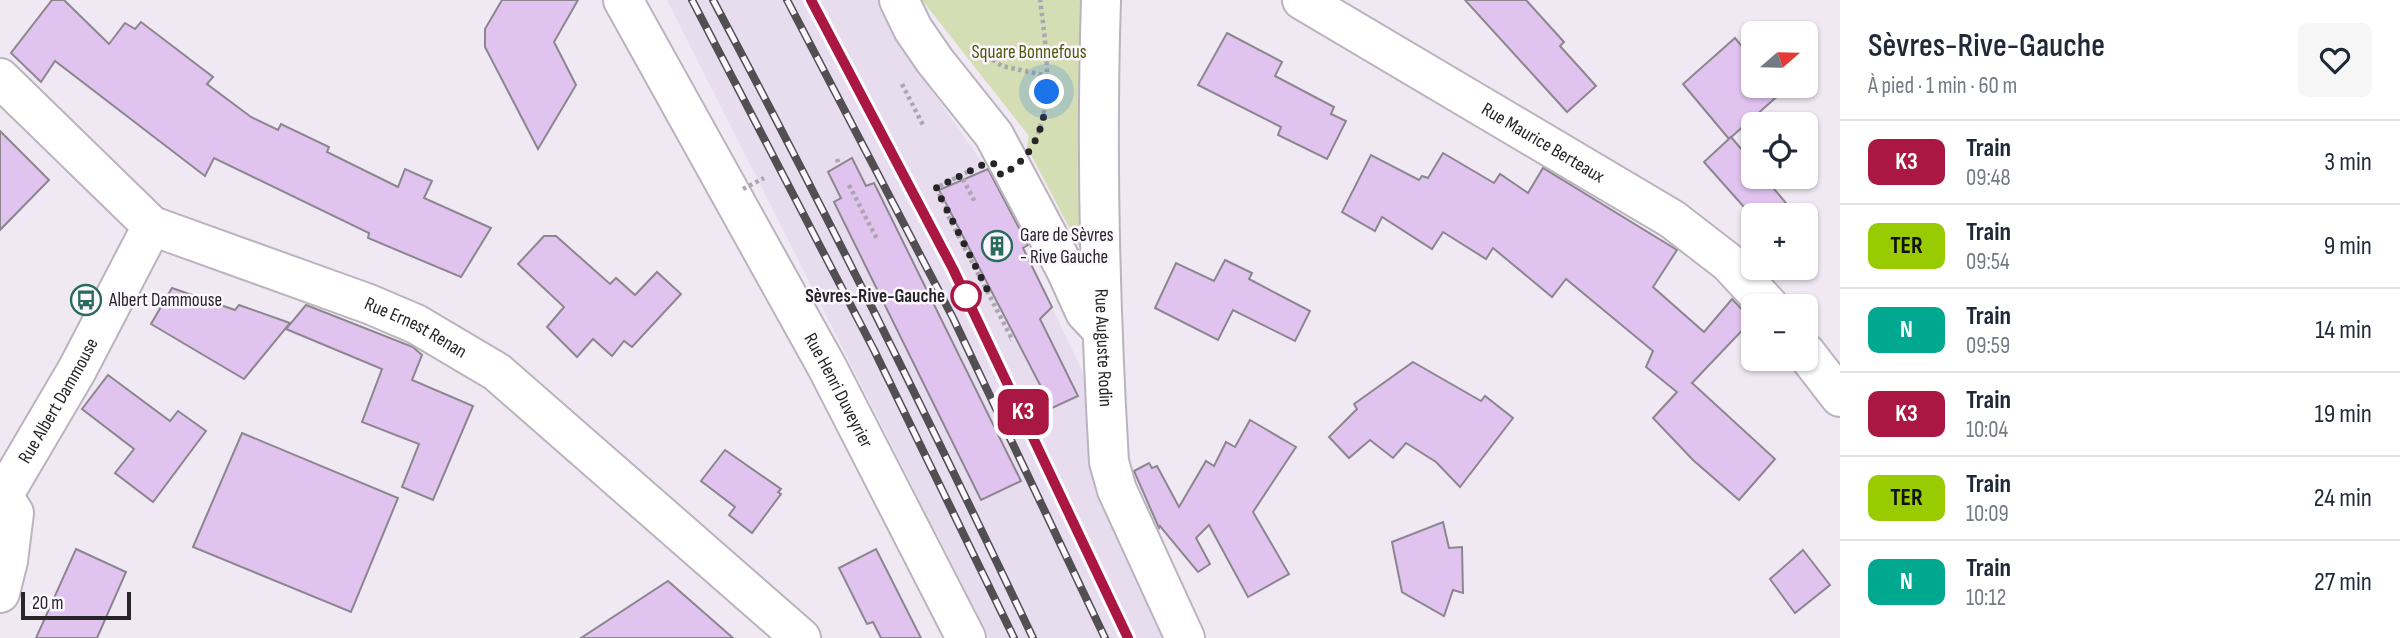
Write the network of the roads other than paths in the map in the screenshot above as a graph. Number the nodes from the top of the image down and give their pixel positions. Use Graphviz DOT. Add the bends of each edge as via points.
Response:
graph roads {
  1 [pos="623,0"];
  2 [pos="899,0"];
  3 [pos="1101,0"];
  4 [pos="1302,0"];
  5 [pos="0,78"];
  6 [pos="152,226"];
  7 [pos="1758,294"];
  8 [pos="1102,330"];
  9 [pos="1818,369"];
  10 [pos="1840,397"];
  11 [pos="2,499"];
  12 [pos="0,593"];
  13 [pos="801,638"];
  14 [pos="966,638"];
  15 [pos="1185,638"];
  1 -- 14 [label="street, Rue Henri Duveyrier" via="827,367"];
  2 -- 8 [label="street" via="913,29 994,135 1085,312"];
  3 -- 8 [label="street, Rue Auguste Rodin" via="1097,99"];
  4 -- 7 [label="street, Rue Maurice Berteaux" via="1672,219 1729,263"];
  5 -- 6 [label="street, Rue Ernest Renan"];
  6 -- 11 [label="street, Rue Albert Dammouse" via="77,370"];
  6 -- 13 [label="street, Rue Ernest Renan" via="369,303 416,324 497,372"];
  8 -- 15 [label="street, Rue Auguste Rodin" via="1109,462"];
  9 -- 10 [label="street"];
  11 -- 12 [label="street" via="14,513"];
}
